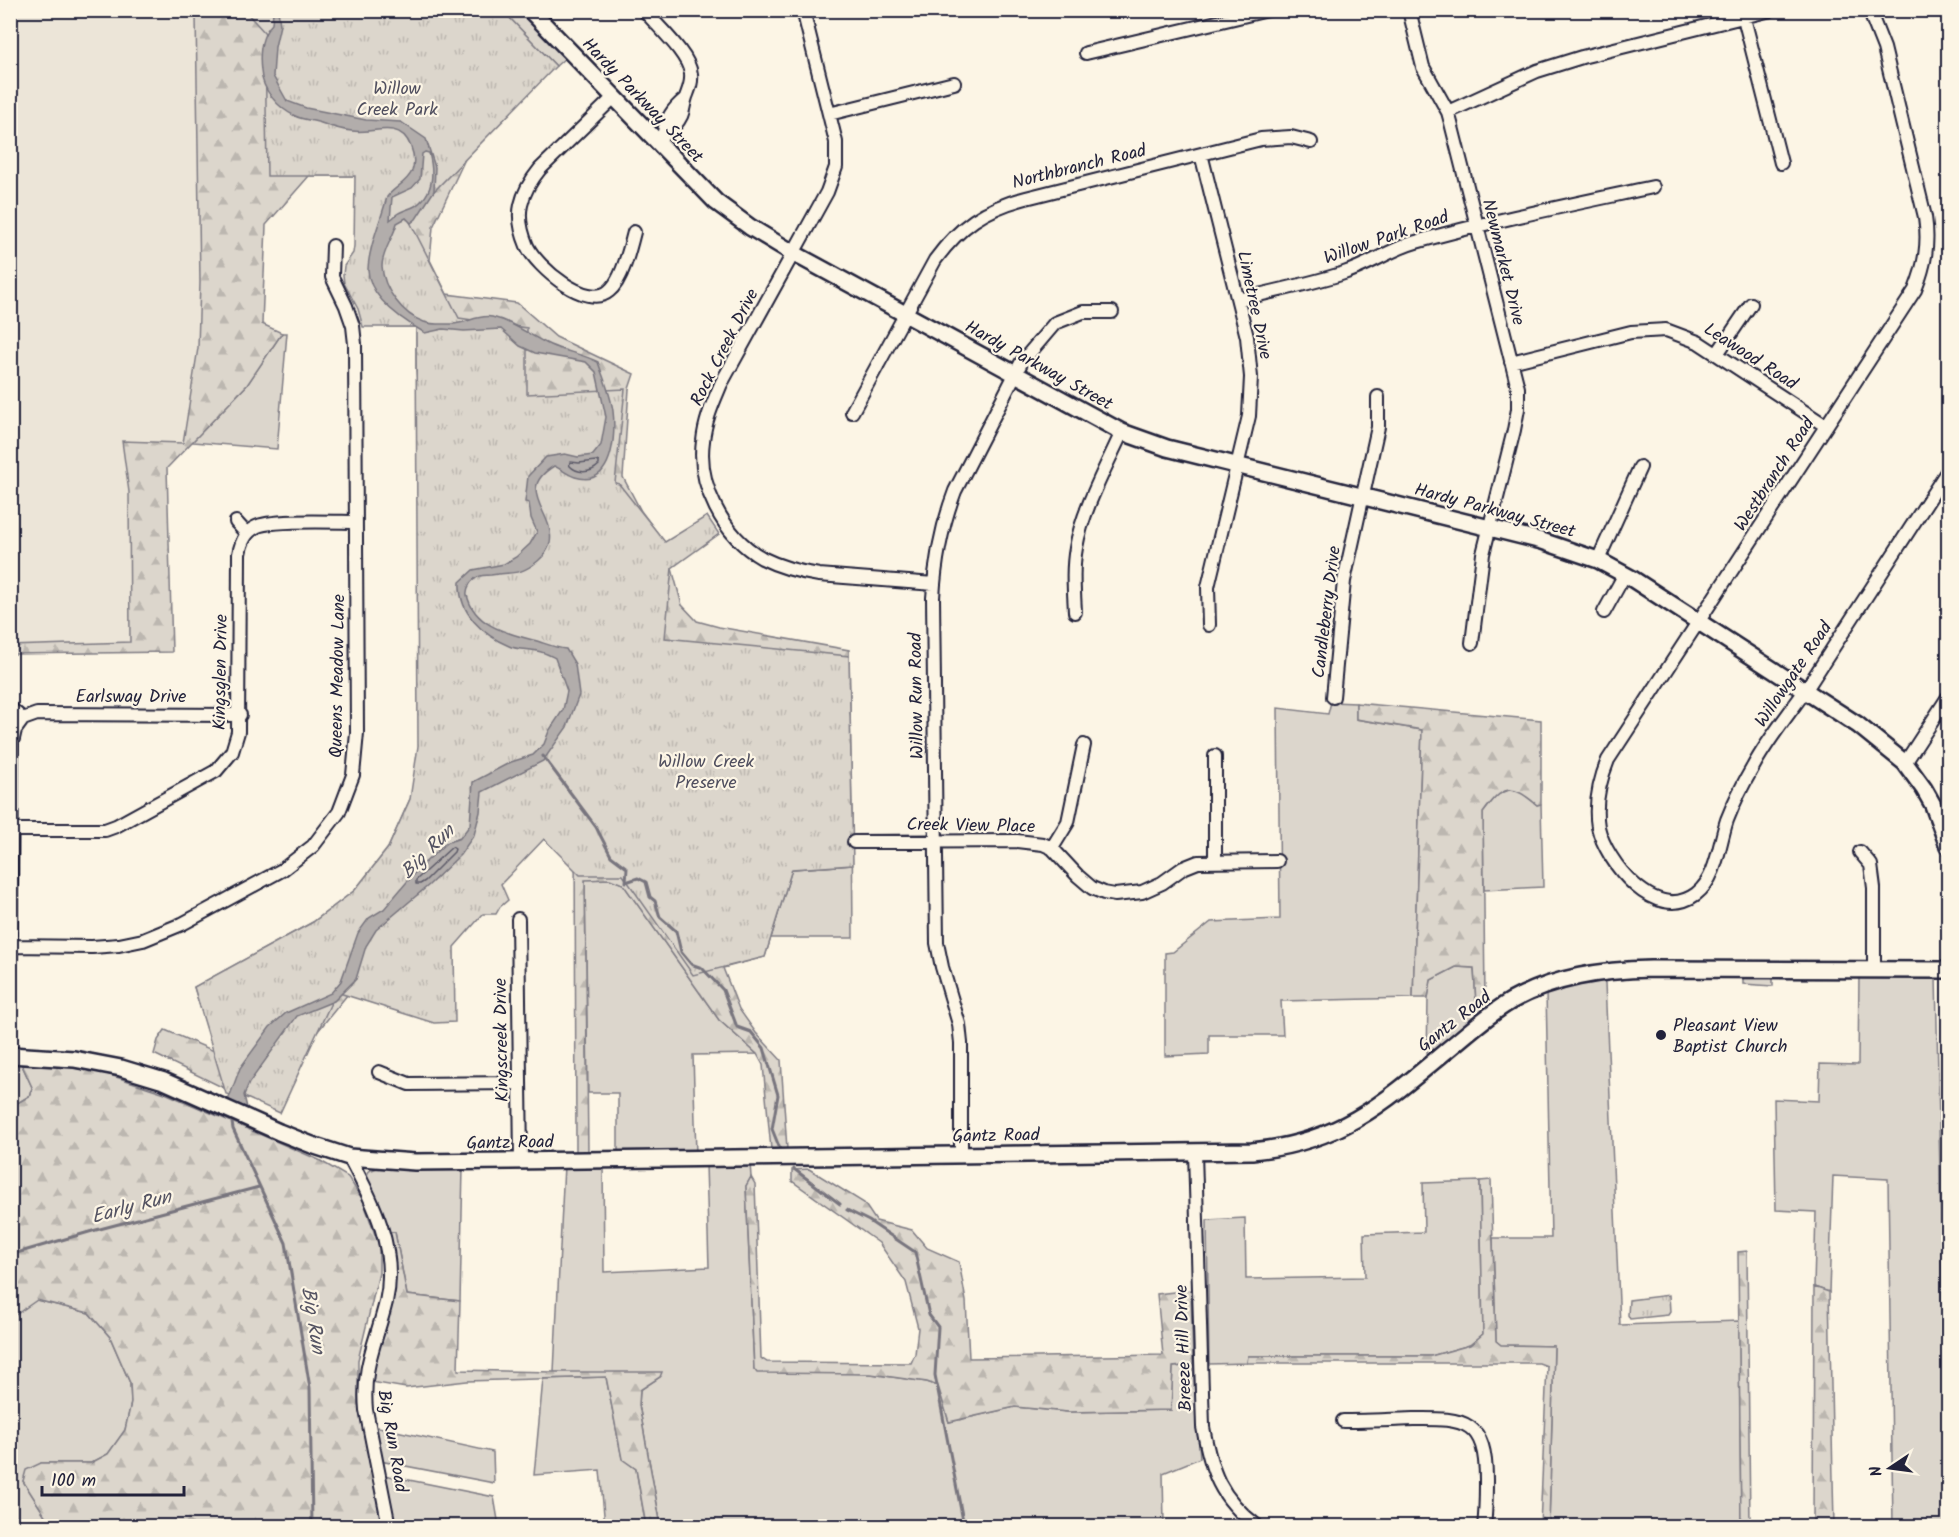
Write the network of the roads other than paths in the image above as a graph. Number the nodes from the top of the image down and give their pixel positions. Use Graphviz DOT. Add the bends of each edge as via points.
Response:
graph roads {
  1 [pos="530,10"];
  2 [pos="644,10"];
  3 [pos="803,10"];
  4 [pos="1268,10"];
  5 [pos="1409,10"];
  6 [pos="1770,10"];
  7 [pos="1869,10"];
  8 [pos="1744,18"];
  9 [pos="1086,53"];
  10 [pos="954,83"];
  11 [pos="614,97"];
  12 [pos="1448,112"];
  13 [pos="829,114"];
  14 [pos="660,136"];
  15 [pos="1311,142"];
  16 [pos="1201,154"];
  17 [pos="1781,163"];
  18 [pos="1653,187"];
  19 [pos="1477,226"];
  20 [pos="634,232"];
  21 [pos="333,246"];
  22 [pos="793,253"];
  23 [pos="1238,300"];
  24 [pos="1751,304"];
  25 [pos="1112,312"];
  26 [pos="906,314"];
  27 [pos="1718,354"];
  28 [pos="1511,362"];
  29 [pos="1016,374"];
  30 [pos="1378,397"];
  31 [pos="852,412"];
  32 [pos="1826,426"];
  33 [pos="1122,432"];
  34 [pos="1238,464"];
  35 [pos="1640,467"];
  36 [pos="1948,470"];
  37 [pos="1364,496"];
  38 [pos="236,522"];
  39 [pos="356,522"];
  40 [pos="1490,527"];
  41 [pos="248,534"];
  42 [pos="1598,560"];
  43 [pos="1625,574"];
  44 [pos="934,584"];
  45 [pos="1075,612"];
  46 [pos="1604,612"];
  47 [pos="1699,622"];
  48 [pos="1209,626"];
  49 [pos="1472,643"];
  50 [pos="1805,691"];
  51 [pos="1333,697"];
  52 [pos="1948,698"];
  53 [pos="11,709"];
  54 [pos="240,715"];
  55 [pos="23,719"];
  56 [pos="1084,745"];
  57 [pos="1215,756"];
  58 [pos="1905,764"];
  59 [pos="12,830"];
  60 [pos="854,842"];
  61 [pos="936,842"];
  62 [pos="1948,846"];
  63 [pos="1052,848"];
  64 [pos="1860,852"];
  65 [pos="1215,861"];
  66 [pos="1277,861"];
  67 [pos="1682,900"];
  68 [pos="518,919"];
  69 [pos="12,946"];
  70 [pos="1874,969"];
  71 [pos="1948,970"];
  72 [pos="10,1036"];
  73 [pos="10,1055"];
  74 [pos="379,1072"];
  75 [pos="520,1083"];
  76 [pos="1195,1152"];
  77 [pos="961,1155"];
  78 [pos="349,1157"];
  79 [pos="521,1161"];
  80 [pos="1343,1421"];
  81 [pos="389,1527"];
  82 [pos="1257,1527"];
  83 [pos="1484,1527"];
  1 -- 11 [label="main road, Hardy Parkway Street"];
  2 -- 14 [label="street" via="687,59 691,72 686,109 673,128"];
  3 -- 13 [label="street, Rock Creek Drive"];
  4 -- 9 [label="street"];
  5 -- 12 [label="street, Newmarket Drive" via="1423,67"];
  6 -- 8 [label="street"];
  7 -- 32 [label="street, Westbranch Road" via="1884,48 1926,217 1926,255 1915,290"];
  8 -- 12 [label="street" via="1536,71"];
  8 -- 17 [label="street"];
  10 -- 13 [label="street"];
  11 -- 14 [label="main road, Hardy Parkway Street"];
  11 -- 20 [label="street" via="540,168 520,207 520,221 528,247 544,269 591,297 604,295 615,285"];
  12 -- 19 [label="street, Newmarket Drive"];
  13 -- 22 [label="street, Rock Creek Drive" via="836,141 836,167 827,192"];
  14 -- 22 [label="main road, Hardy Parkway Street" via="716,202"];
  15 -- 16 [label="street, Northbranch Road" via="1291,137 1261,139"];
  16 -- 23 [label="street, Limetree Drive"];
  16 -- 26 [label="street, Northbranch Road" via="1004,204 982,214 965,226 935,260"];
  18 -- 19 [label="street, Willow Park Road"];
  19 -- 23 [label="street, Willow Park Road" via="1394,249 1346,272"];
  19 -- 28 [label="street, Newmarket Drive"];
  21 -- 39 [label="street, Queens Meadow Lane" via="332,277 353,326 355,344"];
  22 -- 26 [label="main road, Hardy Parkway Street"];
  22 -- 44 [label="street, Rock Creek Drive" via="709,411 702,455 712,499 737,537 773,563 819,575"];
  23 -- 34 [label="street, Limetree Drive" via="1251,376 1249,416"];
  24 -- 27 [label="street"];
  25 -- 29 [label="street, Willow Run Road" via="1083,312 1055,323"];
  26 -- 29 [label="main road, Hardy Parkway Street"];
  26 -- 31 [label="street, Northbranch Road"];
  27 -- 28 [label="street, Leawood Road" via="1682,335 1648,330"];
  27 -- 32 [label="street, Leawood Road"];
  28 -- 40 [label="street, Newmarket Drive" via="1518,388 1518,409"];
  29 -- 33 [label="main road, Hardy Parkway Street"];
  29 -- 44 [label="street, Willow Run Road" via="955,491"];
  30 -- 37 [label="street, Candleberry Drive" via="1378,428"];
  32 -- 47 [label="street, Westbranch Road"];
  33 -- 34 [label="main road, Hardy Parkway Street" via="1167,448"];
  33 -- 45 [label="street" via="1081,525 1073,569"];
  34 -- 37 [label="main road, Hardy Parkway Street"];
  34 -- 48 [label="street, Limetree Drive" via="1208,587"];
  35 -- 42 [label="street"];
  36 -- 50 [label="street, Willowgate Road"];
  37 -- 40 [label="main road, Hardy Parkway Street"];
  37 -- 51 [label="street, Candleberry Drive" via="1344,581"];
  38 -- 41 [label="street"];
  39 -- 41 [label="street" via="272,523 256,526"];
  39 -- 69 [label="street, Queens Meadow Lane" via="357,734 352,775 339,812 313,846 282,870 182,924 143,940 92,947"];
  40 -- 42 [label="main road, Hardy Parkway Street"];
  40 -- 49 [label="street, Newmarket Drive"];
  41 -- 54 [label="street, Kingsglen Drive" via="239,554"];
  42 -- 43 [label="main road, Hardy Parkway Street"];
  43 -- 46 [label="street"];
  43 -- 47 [label="main road, Hardy Parkway Street"];
  44 -- 61 [label="street, Willow Run Road"];
  47 -- 50 [label="main road, Hardy Parkway Street"];
  47 -- 67 [label="street, Westbranch Road" via="1608,760 1596,810 1602,841 1633,883 1651,897"];
  50 -- 58 [label="main road, Hardy Parkway Street" via="1858,725"];
  50 -- 67 [label="street, Willowgate Road" via="1739,792 1707,882 1697,894"];
  52 -- 58 [label="street"];
  53 -- 55 [label="street"];
  54 -- 55 [label="street, Earlsway Drive" via="37,714"];
  54 -- 59 [label="street, Kingsglen Drive" via="236,743 216,771 116,826 91,831"];
  55 -- 59 [label="street" via="12,743"];
  56 -- 63 [label="street" via="1068,822"];
  57 -- 65 [label="street"];
  58 -- 62 [label="main road, Hardy Parkway Street" via="1933,806"];
  59 -- 69 [label="street"];
  60 -- 61 [label="street, Creek View Place"];
  61 -- 63 [label="street, Creek View Place" via="1017,841"];
  61 -- 77 [label="street, Willow Run Road" via="937,943 961,1043"];
  63 -- 65 [label="street, Creek View Place" via="1092,888 1115,895 1142,892 1183,868"];
  64 -- 70 [label="street" via="1871,865 1874,888"];
  65 -- 66 [label="street, Creek View Place"];
  68 -- 75 [label="street, Kingscreek Drive"];
  69 -- 72 [label="street"];
  70 -- 71 [label="main road, Gantz Road"];
  70 -- 76 [label="main road, Gantz Road" via="1651,969 1572,977 1523,995 1494,1011 1389,1099 1324,1135 1268,1149"];
  73 -- 78 [label="main road, Gantz Road" via="74,1059 121,1068 164,1081"];
  74 -- 75 [label="street" via="409,1083"];
  75 -- 79 [label="street, Kingscreek Drive"];
  76 -- 77 [label="main road, Gantz Road"];
  76 -- 82 [label="street, Breeze Hill Drive" via="1203,1427 1208,1459 1220,1486"];
  77 -- 79 [label="main road, Gantz Road"];
  78 -- 79 [label="main road, Gantz Road"];
  78 -- 81 [label="street, Big Run Road" via="367,1190 388,1252 388,1288 367,1369 365,1392"];
  80 -- 83 [label="street" via="1446,1418 1473,1430 1486,1457"];
}
